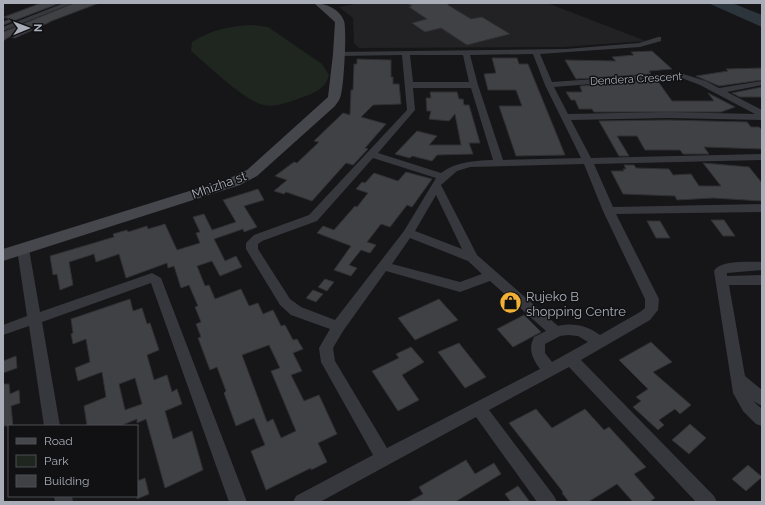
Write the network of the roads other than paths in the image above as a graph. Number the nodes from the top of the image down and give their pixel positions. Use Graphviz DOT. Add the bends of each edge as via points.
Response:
graph roads {
  1 [pos="70,3"];
  2 [pos="339,3"];
  3 [pos="321,5"];
  4 [pos="3,29"];
  5 [pos="658,39"];
  6 [pos="536,52"];
  7 [pos="466,53"];
  8 [pos="339,54"];
  9 [pos="406,54"];
  10 [pos="762,83"];
  11 [pos="409,85"];
  12 [pos="474,85"];
  13 [pos="549,85"];
  14 [pos="718,91"];
  15 [pos="762,114"];
  16 [pos="566,117"];
  17 [pos="762,117"];
  18 [pos="371,154"];
  19 [pos="762,157"];
  20 [pos="587,160"];
  21 [pos="499,163"];
  22 [pos="439,181"];
  23 [pos="762,208"];
  24 [pos="609,211"];
  25 [pos="408,233"];
  26 [pos="23,249"];
  27 [pos="3,255"];
  28 [pos="472,258"];
  29 [pos="383,266"];
  30 [pos="762,266"];
  31 [pos="491,275"];
  32 [pos="762,280"];
  33 [pos="722,281"];
  34 [pos="35,318"];
  35 [pos="338,327"];
  36 [pos="3,330"];
  37 [pos="556,332"];
  38 [pos="599,342"];
  39 [pos="571,359"];
  40 [pos="549,370"];
  41 [pos="738,379"];
  42 [pos="762,399"];
  43 [pos="478,408"];
  44 [pos="762,419"];
  45 [pos="52,425"];
  46 [pos="384,458"];
  47 [pos="238,502"];
  48 [pos="302,502"];
  49 [pos="548,502"];
  50 [pos="708,502"];
  1 -- 4 [label="street"];
  2 -- 3 [label="street"];
  3 -- 8 [label="street, Mhizha st" via="340,22"];
  5 -- 6 [label="street" via="640,45 598,50"];
  6 -- 7 [label="street"];
  6 -- 13 [label="street"];
  7 -- 9 [label="street"];
  7 -- 12 [label="street"];
  8 -- 9 [label="street"];
  8 -- 26 [label="street, Mhizha st" via="332,101 244,178"];
  9 -- 11 [label="street"];
  10 -- 14 [label="street"];
  11 -- 12 [label="street"];
  11 -- 18 [label="street" via="411,110"];
  12 -- 21 [label="street"];
  13 -- 14 [label="street, Dendera Crescent" via="680,75 693,78"];
  13 -- 16 [label="street"];
  14 -- 15 [label="street, Dendera Crescent"];
  16 -- 17 [label="street"];
  16 -- 20 [label="street"];
  18 -- 22 [label="street"];
  18 -- 35 [label="street" via="313,218 258,238 252,243 252,249 285,302 296,311"];
  19 -- 20 [label="street"];
  20 -- 21 [label="street"];
  20 -- 24 [label="street"];
  21 -- 22 [label="street" via="462,165"];
  22 -- 25 [label="street"];
  22 -- 28 [label="street"];
  23 -- 24 [label="street"];
  24 -- 38 [label="street" via="652,299 652,305 645,316"];
  25 -- 28 [label="street"];
  25 -- 29 [label="street"];
  26 -- 27 [label="street, Mhizha st"];
  26 -- 34 [label="street"];
  28 -- 31 [label="street"];
  29 -- 31 [label="street" via="460,287"];
  29 -- 35 [label="street"];
  30 -- 33 [label="street" via="725,268 720,271"];
  31 -- 37 [label="street"];
  32 -- 33 [label="street"];
  33 -- 41 [label="street"];
  34 -- 36 [label="street"];
  34 -- 45 [label="street"];
  34 -- 47 [label="street" via="145,279 152,278 157,282"];
  35 -- 46 [label="street" via="326,348 328,362"];
  37 -- 38 [label="street" via="567,328 579,330 590,334"];
  37 -- 40 [label="street" via="539,342 537,348 537,355"];
  38 -- 39 [label="street"];
  39 -- 40 [label="street"];
  39 -- 50 [label="street"];
  40 -- 43 [label="street"];
  41 -- 42 [label="street"];
  41 -- 44 [label="street" via="744,402"];
  43 -- 46 [label="street"];
  43 -- 49 [label="street"];
  46 -- 48 [label="street"];
}
